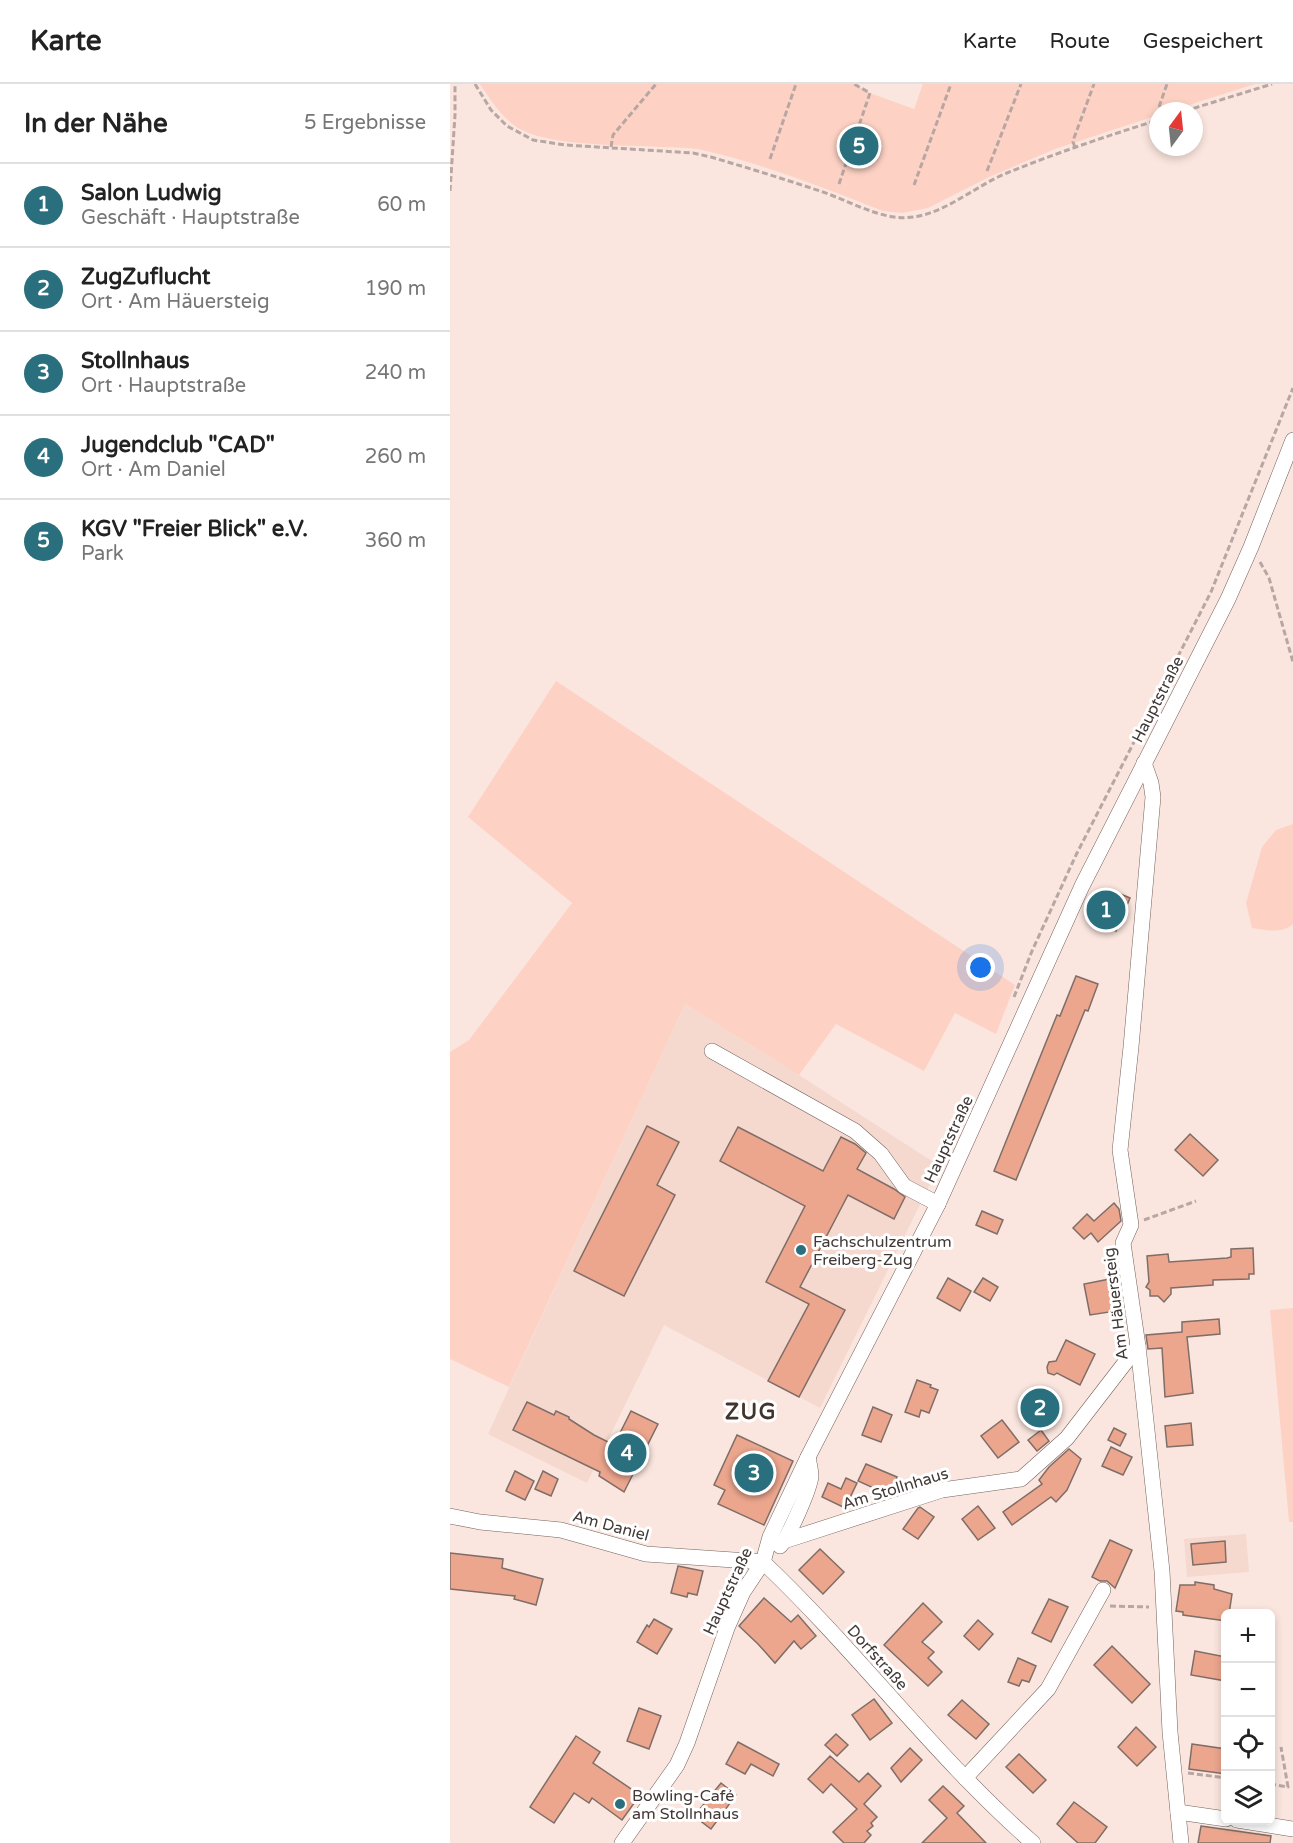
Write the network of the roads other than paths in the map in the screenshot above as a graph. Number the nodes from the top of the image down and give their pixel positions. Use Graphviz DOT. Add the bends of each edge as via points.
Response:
graph roads {
  1 [pos="1293,440"];
  2 [pos="1144,763"];
  3 [pos="712,1051"];
  4 [pos="938,1204"];
  5 [pos="1138,1346"];
  6 [pos="808,1457"];
  7 [pos="450,1516"];
  8 [pos="784,1541"];
  9 [pos="763,1563"];
  10 [pos="1103,1590"];
  11 [pos="965,1778"];
  12 [pos="1178,1812"];
  13 [pos="1221,1818"];
  14 [pos="1269,1825"];
  15 [pos="1293,1828"];
  16 [pos="622,1843"];
  17 [pos="1033,1843"];
  18 [pos="1181,1843"];
  1 -- 2 [label="street, Hauptstraße" via="1228,599"];
  2 -- 4 [label="street, Hauptstraße" via="1078,894"];
  2 -- 5 [label="street, Am Häuersteig" via="1153,797 1120,1150"];
  3 -- 4 [label="street" via="855,1131 881,1154 904,1186"];
  4 -- 6 [label="street, Hauptstraße"];
  5 -- 8 [label="street, Am Stollnhaus" via="1067,1438 1021,1479 942,1490"];
  5 -- 12 [label="street, Am Häuersteig" via="1162,1571"];
  6 -- 8 [label="street" via="811,1476"];
  6 -- 9 [label="street, Hauptstraße" via="770,1537"];
  7 -- 9 [label="street, Am Daniel" via="561,1530 646,1554"];
  8 -- 9 [label="street"];
  9 -- 11 [label="street, Dorfstraße"];
  9 -- 16 [label="street, Hauptstraße" via="743,1592 727,1629 677,1765"];
  10 -- 11 [label="street" via="1047,1689"];
  11 -- 17 [label="street, Dorfstraße"];
  12 -- 13 [label="street"];
  12 -- 18 [label="street, Am Häuersteig"];
  14 -- 15 [label="street"];
}
